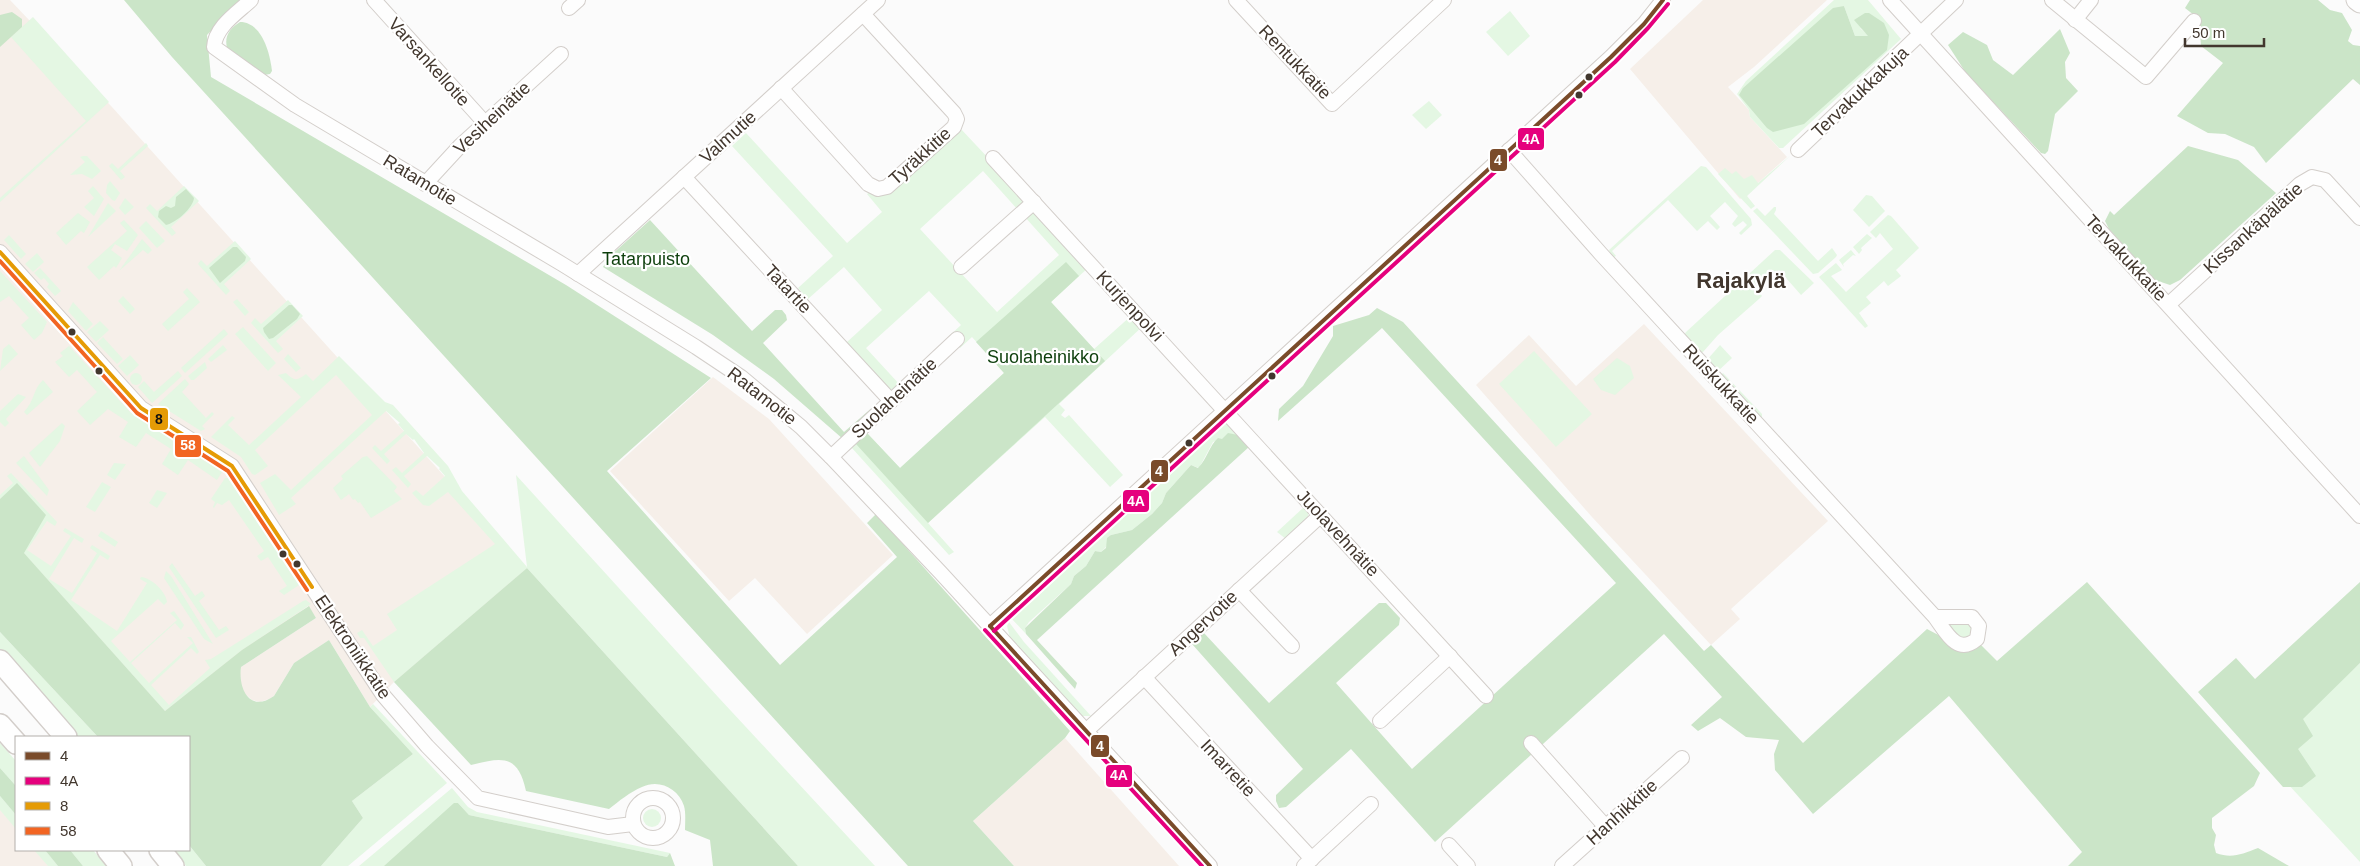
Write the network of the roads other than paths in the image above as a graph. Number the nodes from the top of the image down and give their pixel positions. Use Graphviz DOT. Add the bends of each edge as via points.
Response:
graph roads {
  1 [pos="251,0"];
  2 [pos="374,0"];
  3 [pos="878,0"];
  4 [pos="1236,0"];
  5 [pos="1444,0"];
  6 [pos="1663,0"];
  7 [pos="1890,0"];
  8 [pos="1956,0"];
  9 [pos="2052,0"];
  10 [pos="2092,0"];
  11 [pos="2356,0"];
  12 [pos="2360,4"];
  13 [pos="863,14"];
  14 [pos="2074,20"];
  15 [pos="2194,21"];
  16 [pos="1922,34"];
  17 [pos="561,54"];
  18 [pos="781,88"];
  19 [pos="485,124"];
  20 [pos="1510,150"];
  21 [pos="1798,150"];
  22 [pos="993,158"];
  23 [pos="684,177"];
  24 [pos="425,184"];
  25 [pos="1034,202"];
  26 [pos="2360,218"];
  27 [pos="0,252"];
  28 [pos="961,267"];
  29 [pos="578,274"];
  30 [pos="2169,304"];
  31 [pos="957,339"];
  32 [pos="891,401"];
  33 [pos="1226,410"];
  34 [pos="831,457"];
  35 [pos="1321,515"];
  36 [pos="2360,516"];
  37 [pos="1239,590"];
  38 [pos="1936,617"];
  39 [pos="990,626"];
  40 [pos="1292,646"];
  41 [pos="1450,656"];
  42 [pos="0,661"];
  43 [pos="1144,677"];
  44 [pos="1486,696"];
  45 [pos="1380,721"];
  46 [pos="0,724"];
  47 [pos="1086,731"];
  48 [pos="65,736"];
  49 [pos="15,742"];
  50 [pos="1531,744"];
  51 [pos="1682,758"];
  52 [pos="1371,804"];
  53 [pos="633,824"];
  54 [pos="1605,826"];
  55 [pos="1449,845"];
  56 [pos="109,851"];
  57 [pos="161,851"];
  58 [pos="1308,863"];
  59 [pos="121,866"];
  60 [pos="173,866"];
  61 [pos="1210,866"];
  62 [pos="1468,866"];
  63 [pos="1562,866"];
  1 -- 24 [label="street, Ratamotie" via="220,30 214,38 214,47 295,104"];
  2 -- 19 [label="street, Varsankellotie"];
  3 -- 13 [label="street, Valmutie"];
  4 -- 5 [label="street, Rentukkatie" via="1332,104"];
  6 -- 20 [label="street" via="1631,38"];
  7 -- 16 [label="street, Tervakukkatie"];
  8 -- 16 [label="street, Tervakukkakuja"];
  9 -- 14 [label="street"];
  10 -- 14 [label="street"];
  11 -- 12 [label="main road"];
  13 -- 18 [label="street, Valmutie"];
  13 -- 18 [label="street, Tyräkkitie" via="954,113 957,119 954,127 886,187 878,189 868,184"];
  14 -- 15 [label="street" via="2146,77"];
  16 -- 21 [label="street, Tervakukkakuja"];
  16 -- 30 [label="street, Tervakukkatie"];
  17 -- 19 [label="street, Vesiheinätie"];
  18 -- 23 [label="street, Valmutie"];
  19 -- 24 [label="street, Vesiheinätie"];
  20 -- 33 [label="street"];
  20 -- 38 [label="street, Ruiskukkatie" via="1601,254"];
  22 -- 25 [label="street, Kurjenpolvi"];
  23 -- 29 [label="street, Valmutie"];
  23 -- 32 [label="street, Tatartie"];
  24 -- 29 [label="street, Ratamotie"];
  25 -- 28 [label="street"];
  25 -- 33 [label="street, Kurjenpolvi"];
  26 -- 30 [label="street, Kissankäpälätie" via="2324,180 2312,178 2300,184"];
  27 -- 53 [label="street, Elektroniikkatie" via="141,408 232,466 383,695 426,746 478,798 608,828"];
  29 -- 34 [label="street, Ratamotie" via="741,377"];
  30 -- 36 [label="street, Tervakukkatie"];
  31 -- 32 [label="street, Suolaheinätie"];
  32 -- 34 [label="street, Suolaheinätie"];
  33 -- 35 [label="street, Juolavehnätie"];
  33 -- 39 [label="street"];
  34 -- 39 [label="street, Ratamotie"];
  35 -- 37 [label="street, Angervotie"];
  35 -- 41 [label="street, Juolavehnätie"];
  37 -- 40 [label="street"];
  37 -- 43 [label="street, Angervotie"];
  39 -- 47 [label="street, Ratamotie"];
  41 -- 44 [label="street, Juolavehnätie"];
  41 -- 45 [label="street"];
  42 -- 48 [label="highway"];
  43 -- 47 [label="street, Angervotie"];
  43 -- 58 [label="street, Imarretie"];
  46 -- 49 [label="highway"];
  47 -- 61 [label="street, Ratamotie"];
  50 -- 54 [label="street"];
  51 -- 54 [label="street, Hanhikkitie"];
  52 -- 58 [label="street"];
  54 -- 63 [label="street, Hanhikkitie"];
  55 -- 62 [label="street"];
  56 -- 59 [label="highway"];
  57 -- 60 [label="highway"];
}
